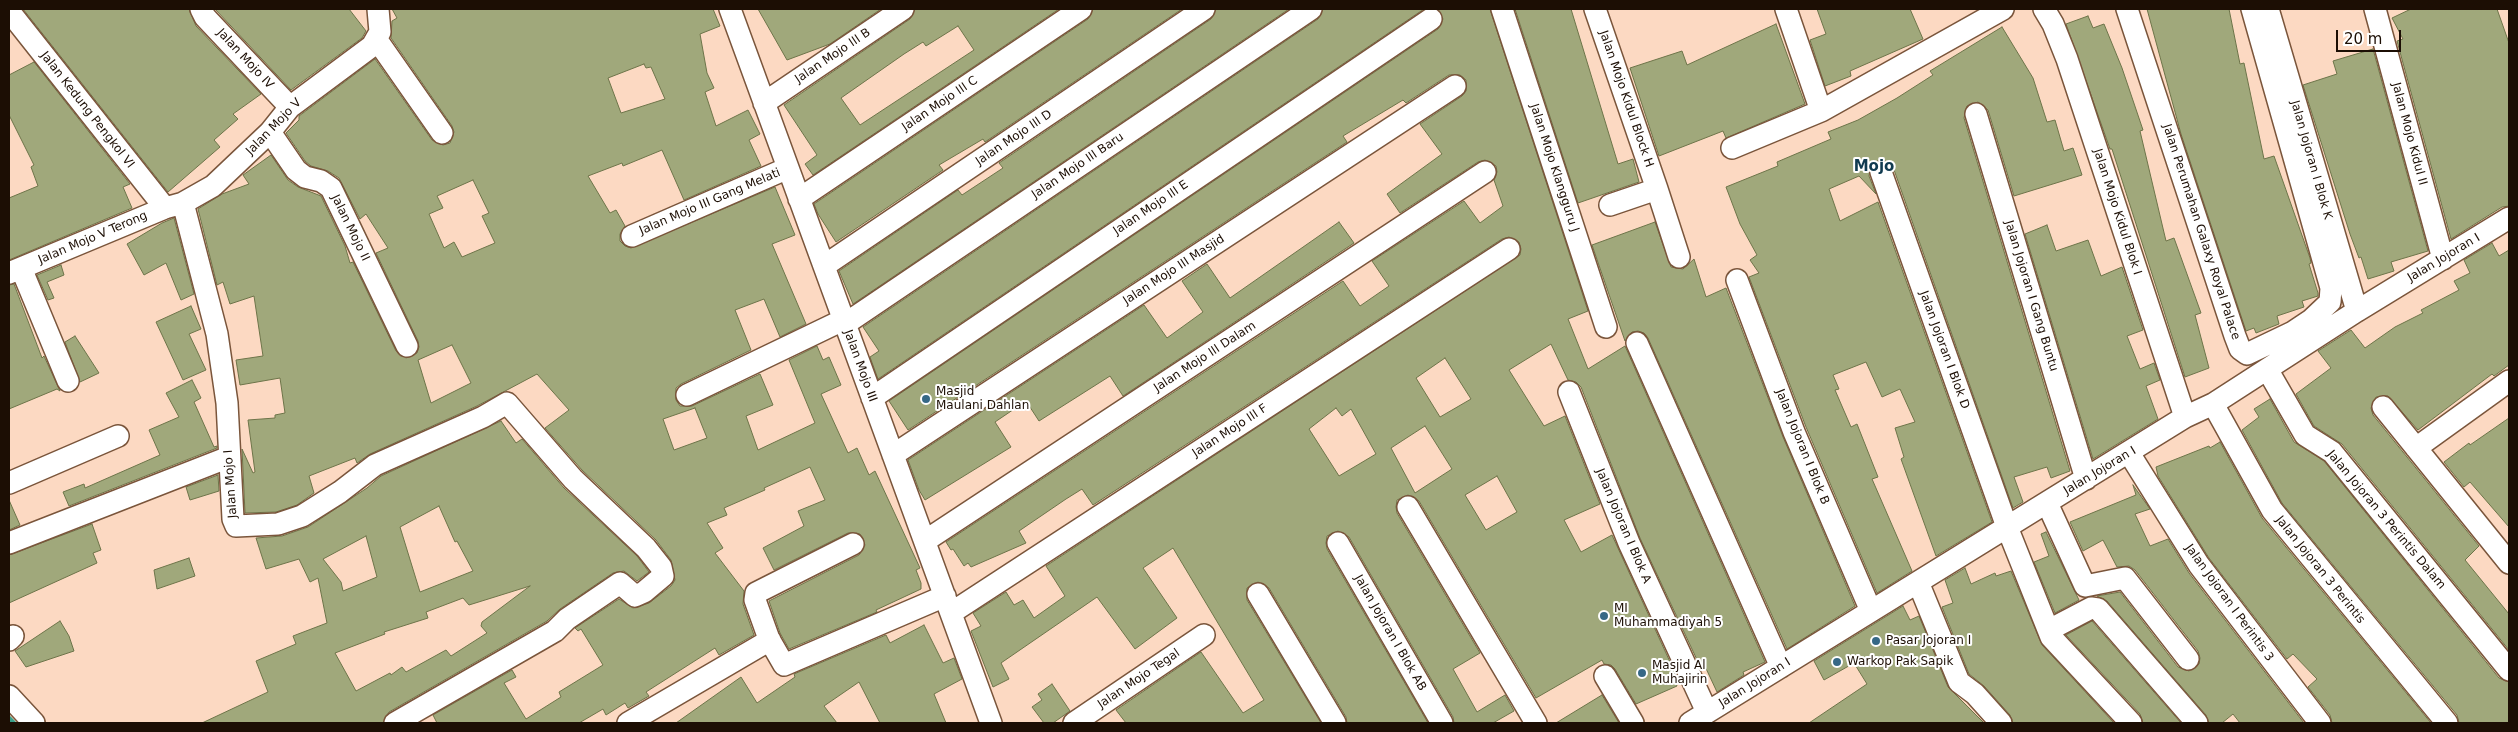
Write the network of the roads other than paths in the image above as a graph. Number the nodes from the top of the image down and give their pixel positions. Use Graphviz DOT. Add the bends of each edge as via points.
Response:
graph roads {
  1 [pos="201,9"];
  2 [pos="378,9"];
  3 [pos="731,9"];
  4 [pos="903,9"];
  5 [pos="1082,9"];
  6 [pos="1204,9"];
  7 [pos="1311,9"];
  8 [pos="1502,9"];
  9 [pos="1595,9"];
  10 [pos="1786,9"];
  11 [pos="2003,9"];
  12 [pos="2044,9"];
  13 [pos="2127,9"];
  14 [pos="2252,9"];
  15 [pos="2268,9"];
  16 [pos="2375,9"];
  17 [pos="9,12"];
  18 [pos="1431,19"];
  19 [pos="377,40"];
  20 [pos="1455,86"];
  21 [pos="764,103"];
  22 [pos="290,107"];
  23 [pos="1821,111"];
  24 [pos="1976,114"];
  25 [pos="270,132"];
  26 [pos="442,133"];
  27 [pos="1732,148"];
  28 [pos="788,168"];
  29 [pos="1485,172"];
  30 [pos="1880,172"];
  31 [pos="1657,189"];
  32 [pos="799,198"];
  33 [pos="174,205"];
  34 [pos="1610,205"];
  35 [pos="2509,218"];
  36 [pos="632,236"];
  37 [pos="1509,249"];
  38 [pos="1679,257"];
  39 [pos="2443,259"];
  40 [pos="824,266"];
  41 [pos="15,270"];
  42 [pos="1737,280"];
  43 [pos="2357,311"];
  44 [pos="844,322"];
  45 [pos="1606,327"];
  46 [pos="1637,343"];
  47 [pos="407,346"];
  48 [pos="2267,369"];
  49 [pos="68,381"];
  50 [pos="2509,381"];
  51 [pos="1569,392"];
  52 [pos="686,395"];
  53 [pos="872,398"];
  54 [pos="2212,404"];
  55 [pos="2383,407"];
  56 [pos="2185,417"];
  57 [pos="118,436"];
  58 [pos="2416,448"];
  59 [pos="2129,453"];
  60 [pos="893,455"];
  61 [pos="229,457"];
  62 [pos="2086,478"];
  63 [pos="9,484"];
  64 [pos="2047,503"];
  65 [pos="1408,508"];
  66 [pos="2008,527"];
  67 [pos="924,541"];
  68 [pos="9,543"];
  69 [pos="1338,543"];
  70 [pos="853,544"];
  71 [pos="2505,550"];
  72 [pos="1918,582"];
  73 [pos="1258,594"];
  74 [pos="948,604"];
  75 [pos="1871,611"];
  76 [pos="2049,630"];
  77 [pos="1204,635"];
  78 [pos="770,640"];
  79 [pos="2188,659"];
  80 [pos="1781,667"];
  81 [pos="2509,670"];
  82 [pos="1605,676"];
  83 [pos="9,696"];
  84 [pos="1698,718"];
  85 [pos="34,723"];
  86 [pos="395,723"];
  87 [pos="628,723"];
  88 [pos="992,723"];
  89 [pos="1074,723"];
  90 [pos="1335,723"];
  91 [pos="1442,723"];
  92 [pos="1536,723"];
  93 [pos="1633,723"];
  94 [pos="2001,723"];
  95 [pos="2131,723"];
  96 [pos="2197,723"];
  97 [pos="2320,723"];
  98 [pos="2447,723"];
  1 -- 22 [label="street, Jalan Mojo IV"];
  2 -- 19 [label="street" via="380,32"];
  3 -- 21 [label="street, Jalan Mojo III"];
  4 -- 21 [label="street, Jalan Mojo III B"];
  5 -- 32 [label="street, Jalan Mojo III C"];
  6 -- 40 [label="street, Jalan Mojo III D"];
  7 -- 44 [label="street, Jalan Mojo III Baru"];
  8 -- 45 [label="street, Jalan Mojo Klangguru J"];
  9 -- 31 [label="street, Jalan Mojo Kidul Block H"];
  10 -- 23 [label="street"];
  11 -- 23 [label="street"];
  12 -- 56 [label="street, Jalan Mojo Kidul Blok I" via="2067,59"];
  13 -- 14 [label="street, Jalan Perumahan Galaxy Royal Palace" via="2235,336 2240,349 2247,354 2311,320 2330,302 2331,288"];
  15 -- 43 [label="street, Jalan Jojoran I Blok K"];
  16 -- 39 [label="street, Jalan Mojo Kidul II"];
  17 -- 33 [label="street, Jalan Kedung Pengkol VI"];
  18 -- 53 [label="street, Jalan Mojo III E"];
  19 -- 22 [label="street, Jalan Mojo V"];
  19 -- 26 [label="street"];
  20 -- 60 [label="street, Jalan Mojo III Masjid"];
  21 -- 28 [label="street, Jalan Mojo III"];
  22 -- 25 [label="street, Jalan Mojo V"];
  23 -- 27 [label="street"];
  24 -- 62 [label="street, Jalan Jojoran I Gang Buntu"];
  25 -- 33 [label="street, Jalan Mojo V" via="224,177"];
  25 -- 47 [label="street, Jalan Mojo II" via="296,170 330,188"];
  28 -- 32 [label="street, Jalan Mojo III"];
  28 -- 36 [label="street, Jalan Mojo III Gang Melati"];
  29 -- 67 [label="street, Jalan Mojo III Dalam"];
  30 -- 66 [label="street, Jalan Jojoran I Blok D"];
  31 -- 34 [label="street"];
  31 -- 38 [label="street, Jalan Mojo Kidul Block H"];
  32 -- 40 [label="street, Jalan Mojo III"];
  33 -- 41 [label="street, Jalan Mojo V Terong"];
  33 -- 61 [label="street, Jalan Mojo I" via="217,334 227,403"];
  35 -- 39 [label="street, Jalan Jojoran I"];
  37 -- 74 [label="street, Jalan Mojo III F"];
  39 -- 43 [label="street, Jalan Jojoran I"];
  40 -- 44 [label="street, Jalan Mojo III"];
  41 -- 49 [label="street, Jalan Mojo V Terong"];
  42 -- 75 [label="street, Jalan Jojoran I Blok B" via="1794,432"];
  43 -- 48 [label="street, Jalan Jojoran I"];
  44 -- 52 [label="street, Jalan Mojo III Baru"];
  44 -- 53 [label="street, Jalan Mojo III"];
  46 -- 80 [label="street"];
  48 -- 54 [label="street, Jalan Jojoran I"];
  48 -- 81 [label="street, Jalan Jojoran 3 Perintis Dalam" via="2305,435 2332,452"];
  50 -- 58 [label="street"];
  51 -- 84 [label="street, Jalan Jojoran I Blok A"];
  53 -- 60 [label="street, Jalan Mojo III"];
  54 -- 56 [label="street, Jalan Jojoran I"];
  54 -- 98 [label="street, Jalan Jojoran 3 Perintis" via="2272,510"];
  55 -- 58 [label="street"];
  56 -- 59 [label="street, Jalan Jojoran I"];
  57 -- 63 [label="street"];
  58 -- 71 [label="street"];
  59 -- 62 [label="street, Jalan Jojoran I"];
  59 -- 97 [label="street, Jalan Jojoran I Perintis 3" via="2199,565"];
  60 -- 67 [label="street, Jalan Mojo III"];
  61 -- 68 [label="street"];
  61 -- 86 [label="street, Jalan Mojo I" via="234,523 239,527 278,524 314,510 375,465 507,403 573,479 646,548 660,567 663,576 644,592 635,596 620,583 567,619 555,631"];
  62 -- 64 [label="street, Jalan Jojoran I"];
  64 -- 66 [label="street, Jalan Jojoran I"];
  64 -- 79 [label="street" via="2085,586 2125,578"];
  65 -- 92 [label="street"];
  66 -- 72 [label="street, Jalan Jojoran I"];
  66 -- 76 [label="street, Jalan Jojoran I Blok D"];
  67 -- 74 [label="street, Jalan Mojo III"];
  69 -- 91 [label="street, Jalan Jojoran I Blok AB"];
  70 -- 78 [label="street" via="756,593 755,600"];
  72 -- 75 [label="street, Jalan Jojoran I"];
  72 -- 94 [label="street" via="1960,682"];
  73 -- 90 [label="street"];
  74 -- 78 [label="street, Jalan Mojo III F" via="786,665"];
  74 -- 88 [label="street, Jalan Mojo III"];
  75 -- 80 [label="street, Jalan Jojoran I"];
  76 -- 95 [label="street, Jalan Jojoran I Blok D" via="2056,644"];
  76 -- 96 [label="street" via="2091,608 2098,609"];
  77 -- 89 [label="street, Jalan Mojo Tegal"];
  78 -- 87 [label="street"];
  80 -- 84 [label="street, Jalan Jojoran I"];
  82 -- 93 [label="street"];
  83 -- 85 [label="street"];
}
